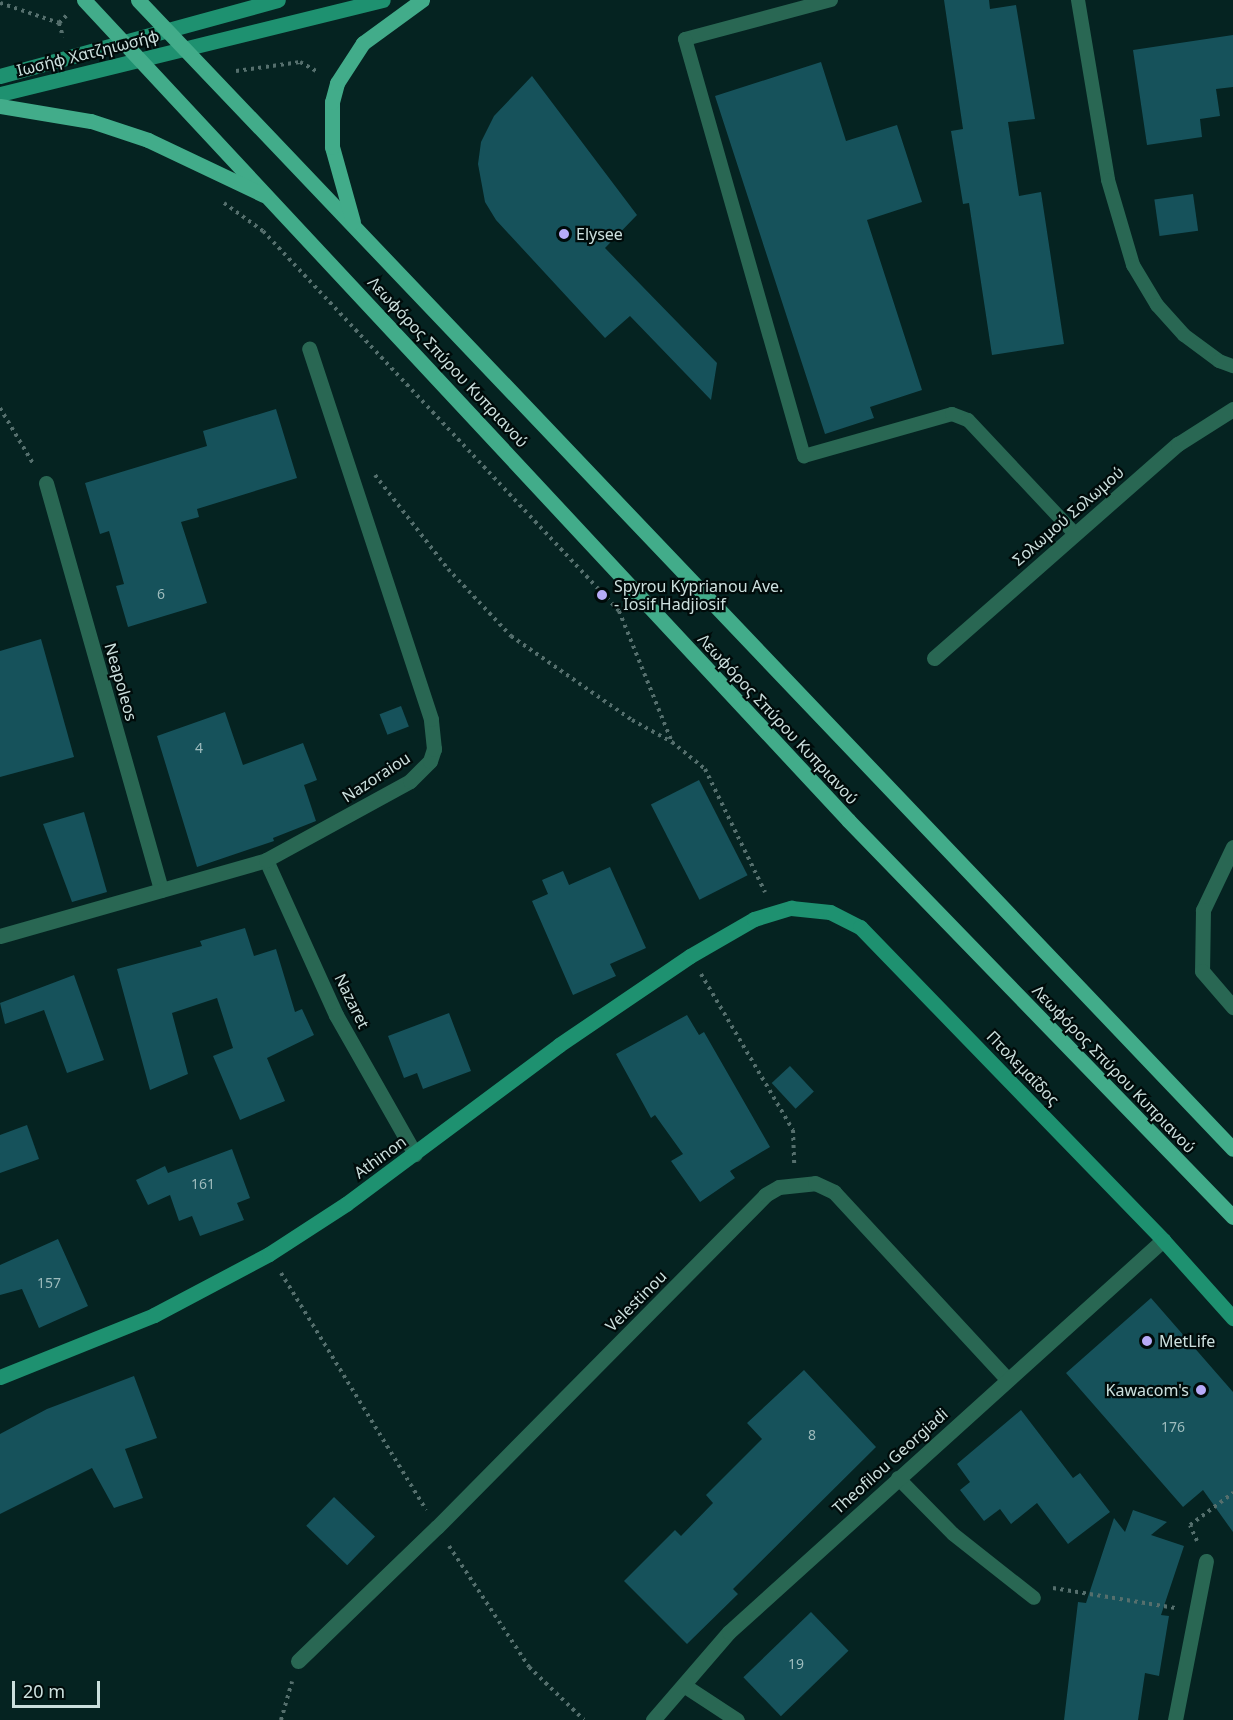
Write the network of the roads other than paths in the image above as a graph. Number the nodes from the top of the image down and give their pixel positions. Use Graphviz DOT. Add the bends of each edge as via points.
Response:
graph roads {
  1 [pos="138,0"];
  2 [pos="278,0"];
  3 [pos="383,0"];
  4 [pos="422,0"];
  5 [pos="831,0"];
  6 [pos="1078,0"];
  7 [pos="79,4"];
  8 [pos="166,29"];
  9 [pos="123,41"];
  10 [pos="184,48"];
  11 [pos="140,58"];
  12 [pos="0,76"];
  13 [pos="0,94"];
  14 [pos="0,106"];
  15 [pos="272,199"];
  16 [pos="354,225"];
  17 [pos="309,349"];
  18 [pos="1233,366"];
  19 [pos="1233,409"];
  20 [pos="46,483"];
  21 [pos="1074,533"];
  22 [pos="934,658"];
  23 [pos="1233,847"];
  24 [pos="266,860"];
  25 [pos="161,890"];
  26 [pos="754,919"];
  27 [pos="0,936"];
  28 [pos="1233,1007"];
  29 [pos="1233,1149"];
  30 [pos="415,1154"];
  31 [pos="1233,1217"];
  32 [pos="1163,1240"];
  33 [pos="1233,1318"];
  34 [pos="0,1377"];
  35 [pos="1007,1379"];
  36 [pos="898,1478"];
  37 [pos="1206,1561"];
  38 [pos="1034,1598"];
  39 [pos="298,1661"];
  40 [pos="685,1686"];
  41 [pos="653,1720"];
  42 [pos="737,1720"];
  43 [pos="1175,1720"];
  1 -- 8 [label="main road, Λεωφόρος Σπύρου Κυπριανού"];
  2 -- 8 [label="street, Ιωσήφ Χατζηιωσήφ"];
  3 -- 10 [label="street, Ιωσήφ Χατζηιωσήφ"];
  4 -- 16 [label="main road" via="363,43 337,83 332,102 332,147"];
  5 -- 21 [label="lane" via="685,39 804,456 952,414 968,420"];
  6 -- 18 [label="lane" via="1108,180 1133,265 1157,306 1184,335 1218,361"];
  7 -- 9 [label="main road, Λεωφόρος Σπύρου Κυπριανού"];
  8 -- 9 [label="street, Ιωσήφ Χατζηιωσήφ"];
  8 -- 10 [label="main road, Λεωφόρος Σπύρου Κυπριανού"];
  9 -- 11 [label="main road, Λεωφόρος Σπύρου Κυπριανού"];
  9 -- 12 [label="street, Ιωσήφ Χατζηιωσήφ"];
  10 -- 11 [label="street, Ιωσήφ Χατζηιωσήφ"];
  10 -- 16 [label="main road, Λεωφόρος Σπύρου Κυπριανού"];
  11 -- 13 [label="street, Ιωσήφ Χατζηιωσήφ"];
  11 -- 15 [label="main road, Λεωφόρος Σπύρου Κυπριανού"];
  14 -- 15 [label="main road" via="91,121 148,140"];
  15 -- 31 [label="main road, Λεωφόρος Σπύρου Κυπριανού" via="848,820"];
  16 -- 29 [label="main road, Λεωφόρος Σπύρου Κυπριανού"];
  17 -- 24 [label="street, Nazoraiou" via="430,719 435,748 430,761 410,781"];
  19 -- 21 [label="street, Σολωμού Σολωμού" via="1178,444"];
  20 -- 25 [label="street, Neapoleos"];
  21 -- 22 [label="street, Σολωμού Σολωμού"];
  23 -- 28 [label="street" via="1203,910 1202,971"];
  24 -- 25 [label="street, Nazoraiou"];
  24 -- 30 [label="street, Nazaret" via="336,1015"];
  25 -- 27 [label="street, Nazoraiou"];
  26 -- 30 [label="street, Athinon" via="690,956 559,1045"];
  26 -- 32 [label="street, Πτολεμαΐδος" via="791,908 830,912 861,927"];
  30 -- 34 [label="street, Athinon" via="269,1254 154,1315"];
  32 -- 33 [label="street, Πτολεμαΐδος"];
  32 -- 35 [label="street, Theofilou Georgiadi"];
  35 -- 36 [label="street, Theofilou Georgiadi"];
  35 -- 39 [label="street, Velestinou" via="834,1192 815,1183 795,1184 765,1195 437,1527"];
  36 -- 38 [label="lane" via="953,1534"];
  36 -- 40 [label="street, Theofilou Georgiadi" via="729,1632"];
  37 -- 43 [label="street"];
  40 -- 41 [label="street, Theofilou Georgiadi"];
  40 -- 42 [label="street"];
}
